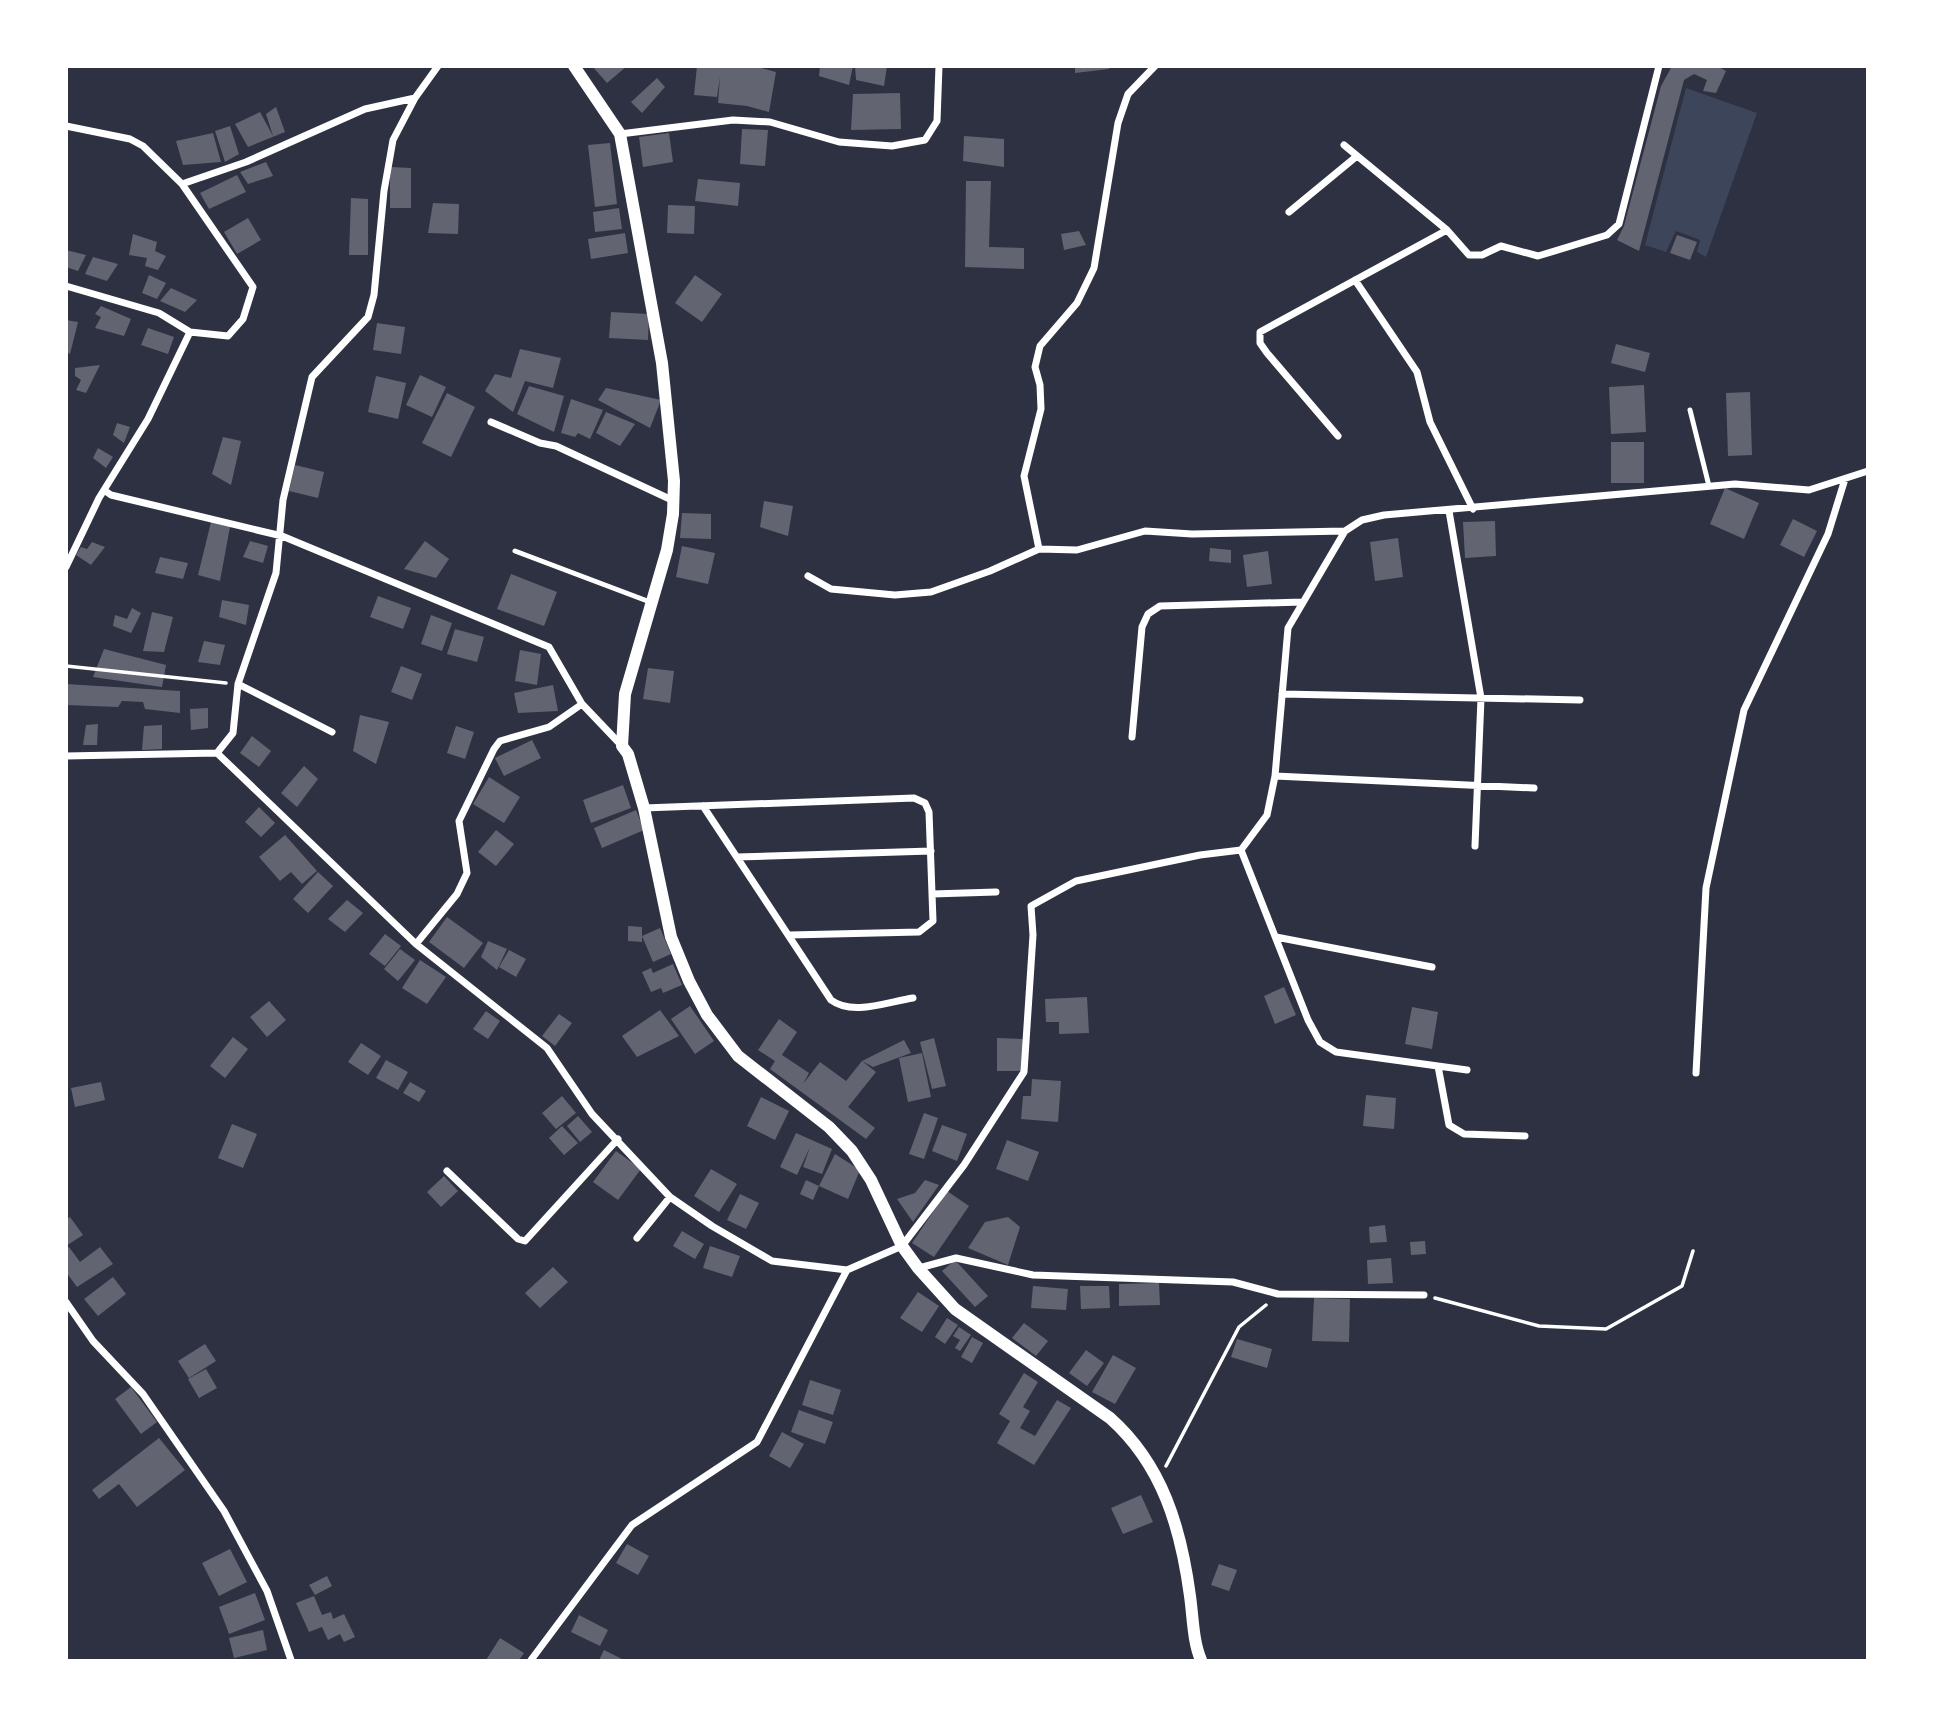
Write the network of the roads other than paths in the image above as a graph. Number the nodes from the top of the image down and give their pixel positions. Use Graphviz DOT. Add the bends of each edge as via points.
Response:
graph roads {
  1 [pos="438,66"];
  2 [pos="574,66"];
  3 [pos="939,66"];
  4 [pos="1155,66"];
  5 [pos="1659,66"];
  6 [pos="415,98"];
  7 [pos="66,126"];
  8 [pos="620,134"];
  9 [pos="1344,145"];
  10 [pos="1357,156"];
  11 [pos="182,184"];
  12 [pos="1290,212"];
  13 [pos="1447,230"];
  14 [pos="1355,280"];
  15 [pos="66,286"];
  16 [pos="190,332"];
  17 [pos="1690,410"];
  18 [pos="491,422"];
  19 [pos="1338,436"];
  20 [pos="1867,471"];
  21 [pos="1845,479"];
  22 [pos="1709,486"];
  23 [pos="104,490"];
  24 [pos="674,501"];
  25 [pos="1473,509"];
  26 [pos="1449,511"];
  27 [pos="1345,531"];
  28 [pos="282,536"];
  29 [pos="1038,549"];
  30 [pos="515,551"];
  31 [pos="66,567"];
  32 [pos="808,576"];
  33 [pos="1303,602"];
  34 [pos="652,603"];
  35 [pos="238,684"];
  36 [pos="1282,694"];
  37 [pos="1481,698"];
  38 [pos="1580,700"];
  39 [pos="582,704"];
  40 [pos="332,732"];
  41 [pos="1132,737"];
  42 [pos="622,746"];
  43 [pos="216,752"];
  44 [pos="66,756"];
  45 [pos="1275,776"];
  46 [pos="1478,784"];
  47 [pos="1534,788"];
  48 [pos="703,806"];
  49 [pos="644,808"];
  50 [pos="1475,846"];
  51 [pos="1241,850"];
  52 [pos="931,851"];
  53 [pos="737,857"];
  54 [pos="996,892"];
  55 [pos="932,894"];
  56 [pos="790,935"];
  57 [pos="1276,937"];
  58 [pos="416,944"];
  59 [pos="1432,967"];
  60 [pos="913,998"];
  61 [pos="1438,1066"];
  62 [pos="1467,1070"];
  63 [pos="1696,1073"];
  64 [pos="1525,1136"];
  65 [pos="618,1139"];
  66 [pos="447,1171"];
  67 [pos="670,1197"];
  68 [pos="637,1238"];
  69 [pos="902,1246"];
  70 [pos="918,1268"];
  71 [pos="847,1270"];
  72 [pos="1424,1295"];
  73 [pos="66,1301"];
  74 [pos="291,1661"];
  75 [pos="531,1661"];
  76 [pos="1201,1661"];
  1 -- 6 [label="street"];
  2 -- 8 [label="street"];
  3 -- 8 [label="street" via="937,121 925,140 892,146 838,142 770,122 733,120"];
  4 -- 29 [label="street" via="1128,94 1118,123 1094,268 1077,303 1040,346 1035,367 1041,409 1024,476"];
  5 -- 13 [label="street" via="1619,224 1607,235 1538,256 1501,246 1482,255 1469,255"];
  6 -- 11 [label="street" via="365,109 246,162"];
  6 -- 28 [label="street" via="393,140 368,317 312,377 283,500"];
  7 -- 11 [label="street" via="130,139"];
  8 -- 24 [label="street" via="662,363"];
  9 -- 10 [label="street"];
  10 -- 12 [label="street"];
  10 -- 13 [label="street"];
  11 -- 16 [label="street" via="253,287 243,320 228,336"];
  13 -- 14 [label="street"];
  14 -- 19 [label="street" via="1260,332 1267,353"];
  14 -- 25 [label="street" via="1417,372 1430,422"];
  15 -- 16 [label="street" via="159,313"];
  16 -- 23 [label="street" via="148,419"];
  17 -- 22 [label="lane"];
  18 -- 24 [label="street" via="556,446"];
  20 -- 21 [label="street"];
  21 -- 22 [label="street" via="1809,490"];
  21 -- 63 [label="street" via="1828,534 1744,709 1706,888"];
  22 -- 25 [label="street"];
  23 -- 28 [label="street"];
  23 -- 31 [label="street"];
  24 -- 34 [label="street"];
  25 -- 26 [label="street"];
  26 -- 27 [label="street" via="1384,515 1362,520"];
  26 -- 37 [label="street"];
  27 -- 29 [label="street" via="1145,531 1077,550"];
  27 -- 33 [label="street"];
  28 -- 35 [label="street" via="276,573"];
  28 -- 39 [label="street" via="550,647"];
  29 -- 32 [label="street" via="932,592 895,595 831,589"];
  30 -- 34 [label="lane"];
  33 -- 36 [label="street" via="1288,628"];
  33 -- 41 [label="street" via="1160,606 1148,614 1142,627"];
  34 -- 42 [label="street" via="625,694"];
  35 -- 40 [label="street"];
  35 -- 43 [label="street" via="233,733"];
  36 -- 37 [label="street"];
  36 -- 45 [label="street"];
  37 -- 38 [label="street"];
  37 -- 46 [label="street"];
  39 -- 42 [label="street"];
  39 -- 58 [label="street" via="549,727 500,741 494,749 459,821 467,873 457,894"];
  42 -- 49 [label="street"];
  43 -- 44 [label="street"];
  43 -- 58 [label="street"];
  45 -- 46 [label="street"];
  45 -- 51 [label="street" via="1267,815"];
  46 -- 47 [label="street"];
  46 -- 50 [label="street"];
  48 -- 49 [label="street"];
  48 -- 52 [label="street" via="914,798 925,803 929,812"];
  48 -- 53 [label="street"];
  49 -- 69 [label="street" via="671,937 707,1015 738,1056 829,1127 852,1151"];
  51 -- 57 [label="street"];
  51 -- 69 [label="street" via="1076,881 1031,906 1024,1072 964,1165"];
  52 -- 53 [label="street"];
  52 -- 55 [label="street"];
  53 -- 56 [label="street"];
  54 -- 55 [label="street"];
  55 -- 56 [label="street" via="933,921 919,932"];
  56 -- 60 [label="street" via="840,1007"];
  57 -- 59 [label="street"];
  57 -- 61 [label="street" via="1321,1042 1336,1052"];
  58 -- 65 [label="street" via="547,1048 592,1114"];
  61 -- 62 [label="street"];
  61 -- 64 [label="street" via="1449,1125 1464,1134"];
  65 -- 66 [label="street" via="525,1241"];
  65 -- 67 [label="street"];
  67 -- 68 [label="street"];
  67 -- 71 [label="street" via="772,1261"];
  69 -- 70 [label="street"];
  69 -- 71 [label="street"];
  70 -- 72 [label="street" via="956,1258 1033,1275 1233,1282 1278,1294"];
  70 -- 76 [label="street" via="955,1309 1132,1437 1172,1508 1184,1550"];
  71 -- 75 [label="street" via="757,1442 632,1525"];
  73 -- 74 [label="street" via="93,1341 143,1394 224,1511 267,1591"];
}
